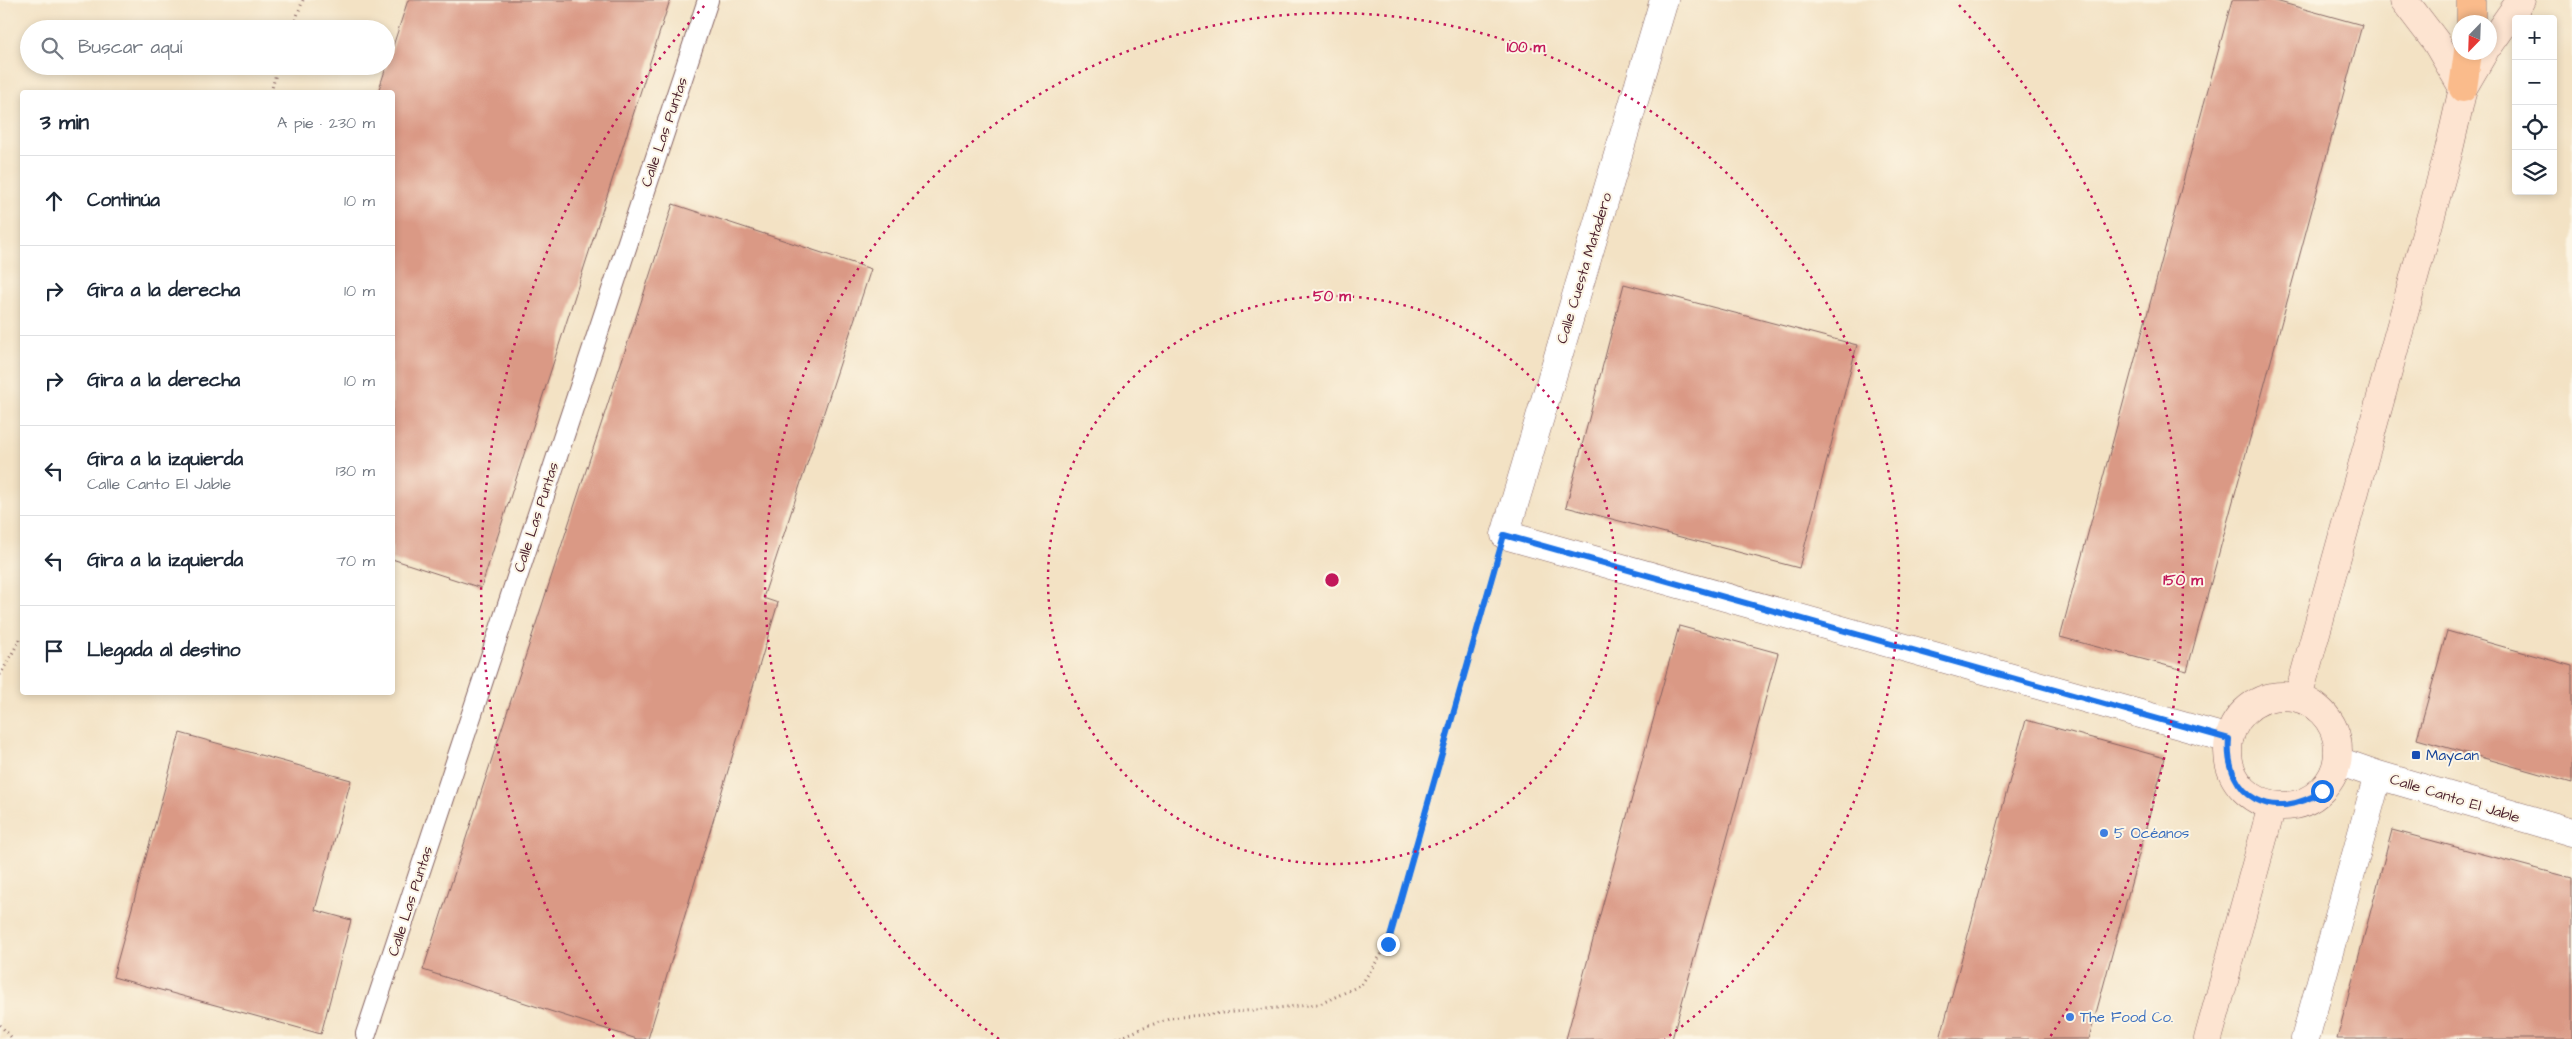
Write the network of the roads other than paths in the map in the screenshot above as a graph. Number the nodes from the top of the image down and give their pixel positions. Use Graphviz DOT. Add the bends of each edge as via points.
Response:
graph roads {
  1 [pos="708,0"];
  2 [pos="1664,0"];
  3 [pos="2404,0"];
  4 [pos="2472,0"];
  5 [pos="2521,0"];
  6 [pos="2471,15"];
  7 [pos="2497,34"];
  8 [pos="2467,60"];
  9 [pos="2479,60"];
  10 [pos="2463,88"];
  11 [pos="2298,698"];
  12 [pos="2229,739"];
  13 [pos="2338,760"];
  14 [pos="2378,775"];
  15 [pos="2272,806"];
  16 [pos="2572,832"];
  17 [pos="366,1034"];
  18 [pos="2208,1039"];
  19 [pos="2305,1039"];
  1 -- 17 [label="lane, Calle Las Puntas"];
  2 -- 12 [label="street, Calle Cuesta Matadero" via="1504,535"];
  3 -- 10 [label="main road" via="2436,42"];
  4 -- 6 [label="highway"];
  5 -- 7 [label="main road"];
  8 -- 10 [label="highway"];
  9 -- 10 [label="main road"];
  10 -- 11 [label="main road" via="2448,154"];
  11 -- 12 [label="main road" via="2268,698 2254,704 2238,719"];
  11 -- 13 [label="main road" via="2316,707 2330,722 2337,740"];
  12 -- 15 [label="main road" via="2228,757 2232,774 2256,800"];
  13 -- 14 [label="street, Calle Canto El Jable"];
  13 -- 15 [label="main road" via="2322,791 2307,801 2290,806"];
  14 -- 16 [label="street, Calle Canto El Jable"];
  14 -- 19 [label="street"];
  15 -- 18 [label="main road"];
}
